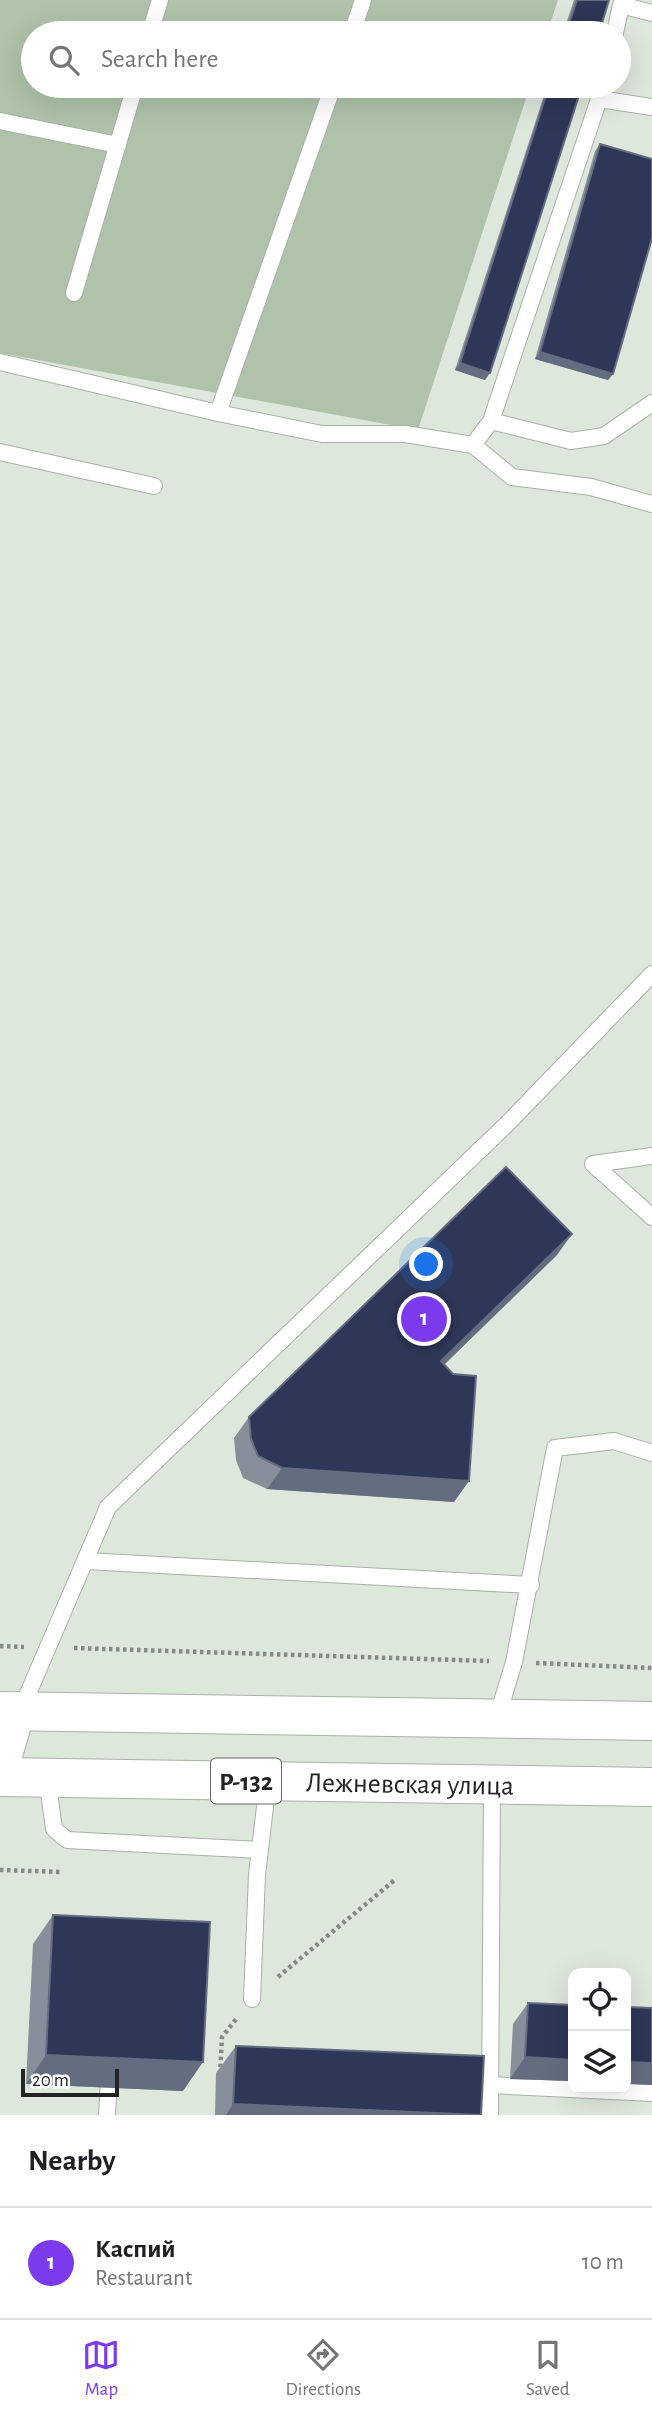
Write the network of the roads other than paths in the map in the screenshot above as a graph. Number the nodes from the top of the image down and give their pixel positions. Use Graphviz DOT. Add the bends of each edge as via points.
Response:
graph roads {
  1 [pos="160,0"];
  2 [pos="363,0"];
  3 [pos="652,13"];
  4 [pos="154,21"];
  5 [pos="356,21"];
  6 [pos="618,21"];
  7 [pos="132,98"];
  8 [pos="329,98"];
  9 [pos="599,98"];
  10 [pos="621,98"];
  11 [pos="652,107"];
  12 [pos="0,121"];
  13 [pos="118,145"];
  14 [pos="74,293"];
  15 [pos="0,362"];
  16 [pos="652,404"];
  17 [pos="218,413"];
  18 [pos="491,421"];
  19 [pos="473,445"];
  20 [pos="0,452"];
  21 [pos="154,486"];
  22 [pos="652,504"];
  23 [pos="652,974"];
  24 [pos="652,1156"];
  25 [pos="652,1217"];
  26 [pos="652,1452"];
  27 [pos="86,1561"];
  28 [pos="531,1585"];
  29 [pos="10,1712"];
  30 [pos="496,1719"];
  31 [pos="652,1721"];
  32 [pos="0,1778"];
  33 [pos="47,1778"];
  34 [pos="268,1781"];
  35 [pos="492,1785"];
  36 [pos="652,1787"];
  37 [pos="260,1850"];
  38 [pos="252,1999"];
  39 [pos="109,2079"];
  40 [pos="490,2085"];
  41 [pos="652,2093"];
  42 [pos="107,2115"];
  43 [pos="490,2115"];
  1 -- 4 [label="lane"];
  2 -- 5 [label="lane"];
  3 -- 6 [label="lane" via="621,5"];
  7 -- 13 [label="lane"];
  8 -- 17 [label="lane"];
  9 -- 18 [label="lane"];
  10 -- 11 [label="lane"];
  12 -- 13 [label="lane"];
  13 -- 14 [label="lane"];
  15 -- 17 [label="lane"];
  16 -- 18 [label="lane" via="604,436 571,441"];
  17 -- 19 [label="lane" via="322,434 405,434"];
  18 -- 19 [label="lane"];
  19 -- 22 [label="lane" via="512,477 591,486"];
  20 -- 21 [label="lane"];
  23 -- 27 [label="lane" via="508,1123 108,1507"];
  24 -- 25 [label="lane" via="593,1164"];
  26 -- 28 [label="lane" via="614,1441 555,1448"];
  27 -- 28 [label="lane"];
  27 -- 29 [label="lane" via="47,1647"];
  28 -- 30 [label="lane"];
  29 -- 30 [label="highway"];
  29 -- 32 [label="street"];
  30 -- 31 [label="highway"];
  32 -- 33 [label="highway, Лежневская улица / Р-132"];
  33 -- 34 [label="highway, Лежневская улица / Р-132"];
  33 -- 37 [label="lane" via="54,1829 67,1840"];
  34 -- 35 [label="highway, Лежневская улица / Р-132"];
  34 -- 37 [label="lane"];
  35 -- 36 [label="highway, Лежневская улица / Р-132"];
  35 -- 40 [label="lane"];
  37 -- 38 [label="lane"];
  39 -- 42 [label="lane"];
  40 -- 41 [label="lane"];
  40 -- 43 [label="lane"];
}
